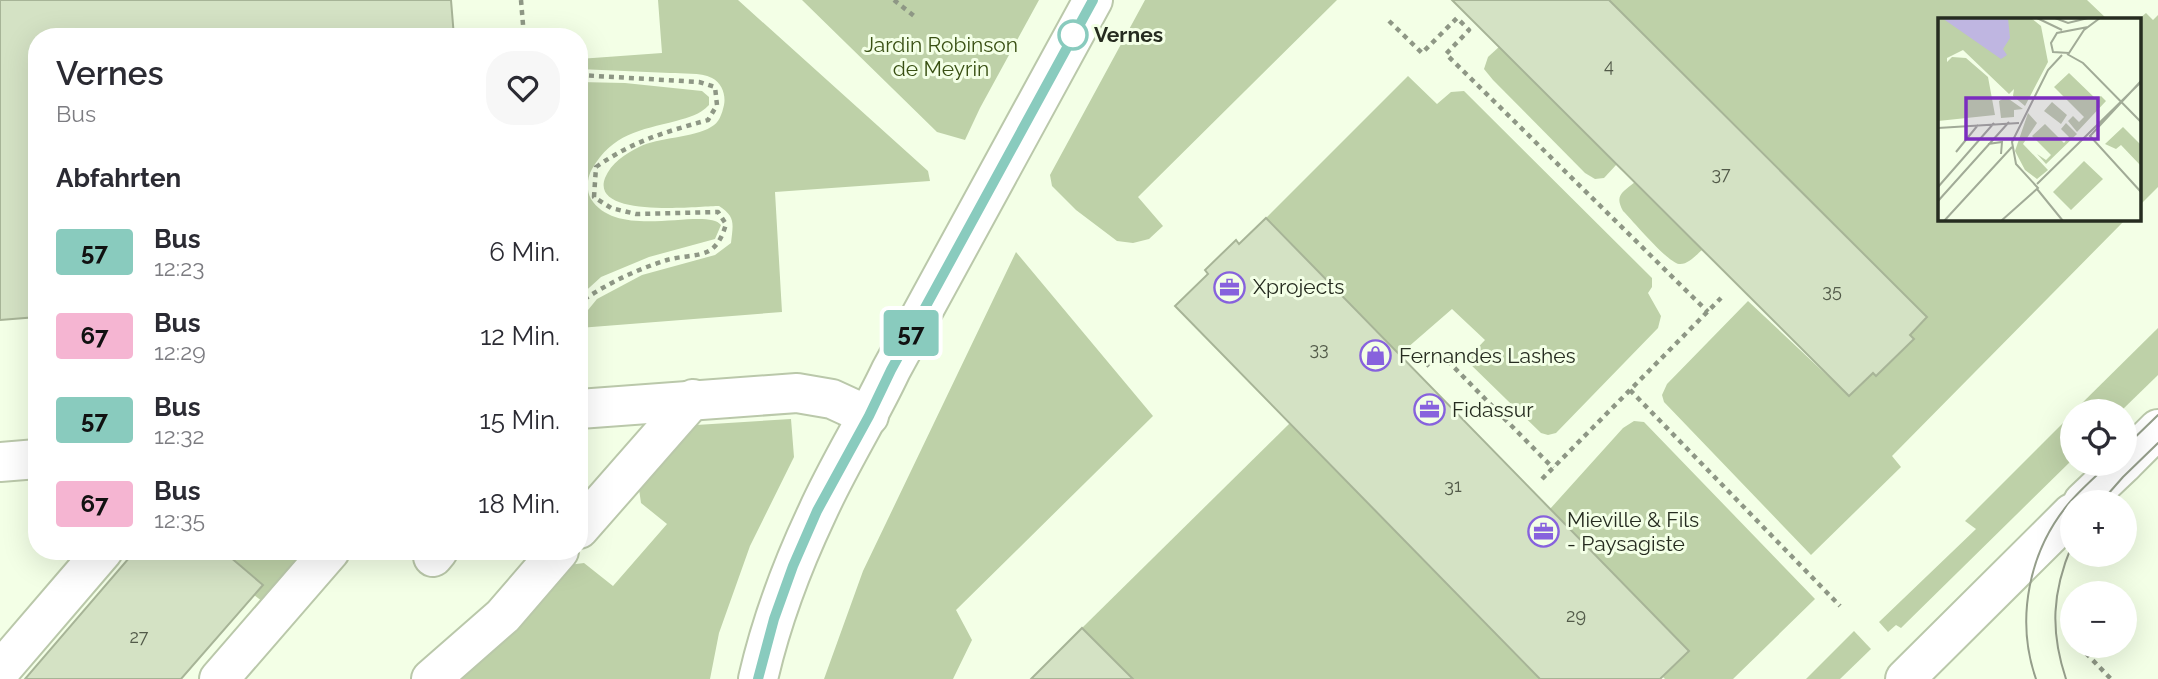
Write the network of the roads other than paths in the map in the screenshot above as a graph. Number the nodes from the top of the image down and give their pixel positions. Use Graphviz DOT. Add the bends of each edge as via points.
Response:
graph roads {
  1 [pos="1093,0"];
  2 [pos="693,399"];
  3 [pos="588,409"];
  4 [pos="869,416"];
  5 [pos="2158,429"];
  6 [pos="2137,450"];
  7 [pos="28,459"];
  8 [pos="0,461"];
  9 [pos="2110,476"];
  10 [pos="2096,490"];
  11 [pos="588,518"];
  12 [pos="2060,525"];
  13 [pos="95,560"];
  14 [pos="322,560"];
  15 [pos="551,560"];
  16 [pos="0,671"];
  17 [pos="219,679"];
  18 [pos="430,679"];
  19 [pos="758,679"];
  20 [pos="1905,679"];
  1 -- 4 [label="street"];
  2 -- 3 [label="street"];
  2 -- 4 [label="street" via="797,393 832,399"];
  2 -- 11 [label="street"];
  4 -- 19 [label="street" via="793,566"];
  5 -- 6 [label="street"];
  7 -- 8 [label="street"];
  9 -- 10 [label="street"];
  12 -- 20 [label="street"];
  13 -- 16 [label="street"];
  14 -- 17 [label="street"];
  15 -- 18 [label="street" via="503,616"];
}
